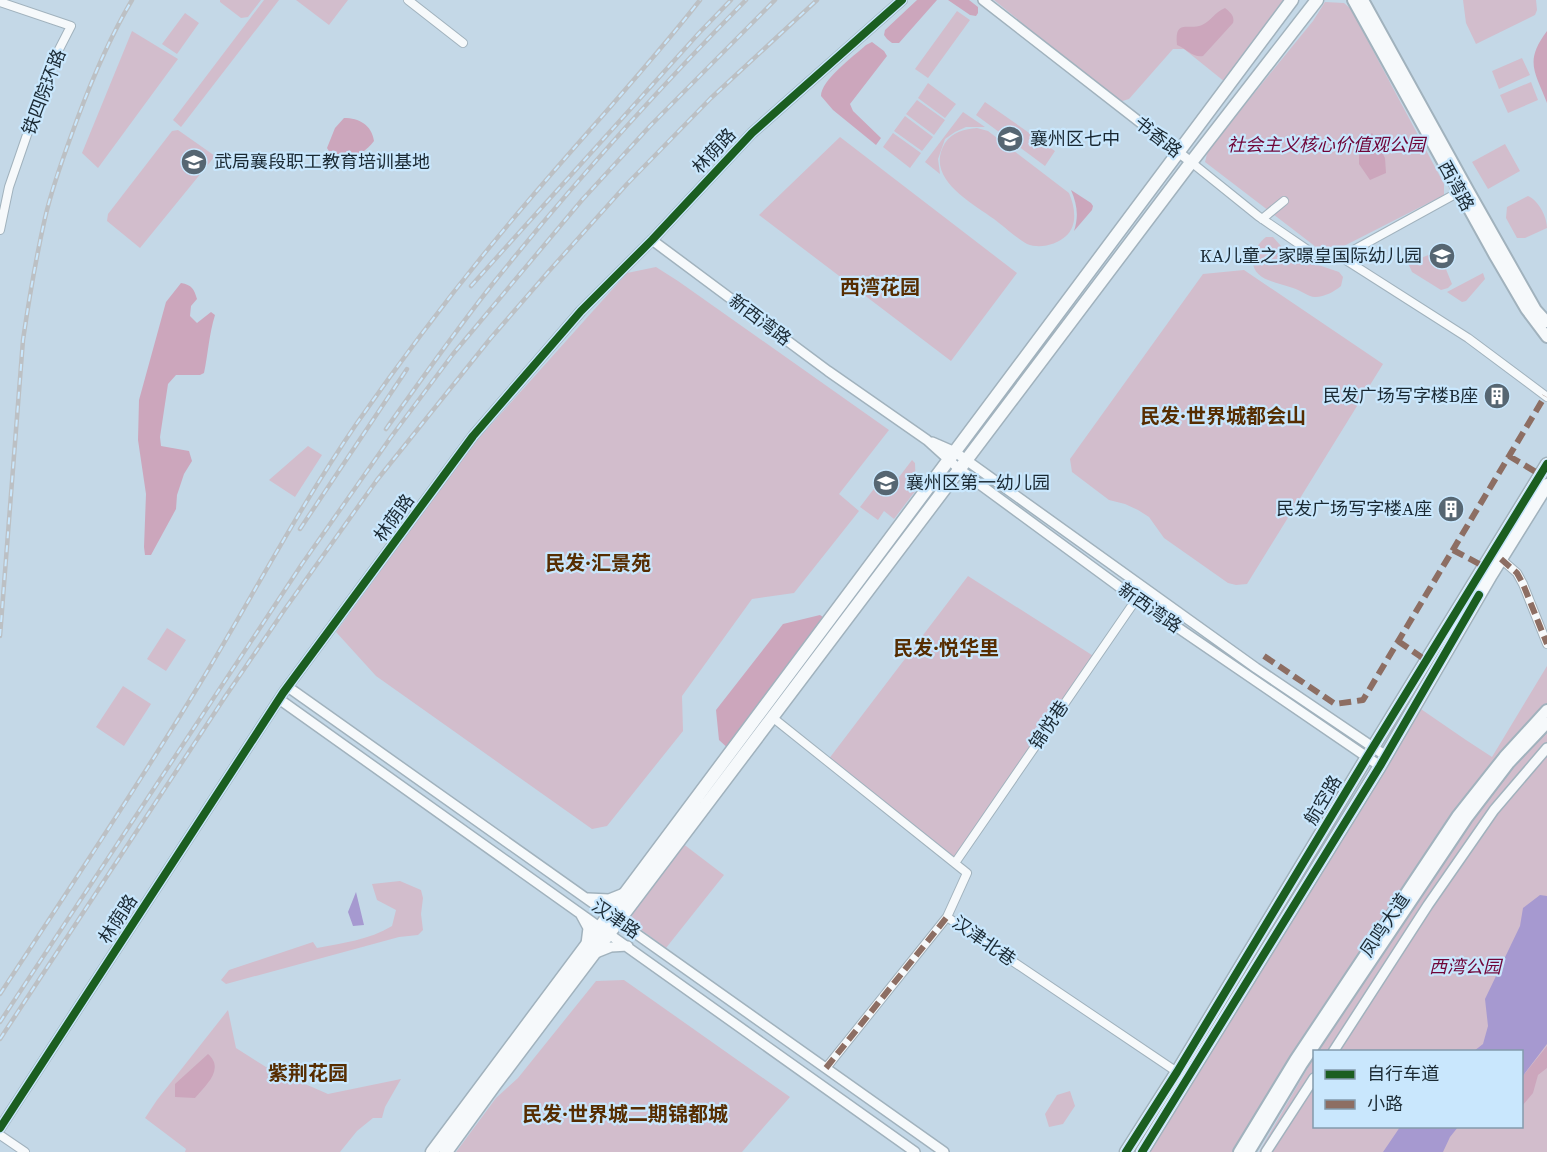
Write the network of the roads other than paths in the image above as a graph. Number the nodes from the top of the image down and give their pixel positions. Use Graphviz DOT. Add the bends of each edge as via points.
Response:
graph roads {
  1 [pos="408,0"];
  2 [pos="902,0"];
  3 [pos="983,0"];
  4 [pos="1292,0"];
  5 [pos="1353,0"];
  6 [pos="1363,0"];
  7 [pos="1317,1"];
  8 [pos="0,2"];
  9 [pos="463,43"];
  10 [pos="1178,152"];
  11 [pos="1191,162"];
  12 [pos="1459,192"];
  13 [pos="1284,201"];
  14 [pos="1262,219"];
  15 [pos="0,230"];
  16 [pos="652,240"];
  17 [pos="1341,257"];
  18 [pos="1547,322"];
  19 [pos="1547,337"];
  20 [pos="1547,397"];
  21 [pos="952,456"];
  22 [pos="962,464"];
  23 [pos="1547,464"];
  24 [pos="1547,485"];
  25 [pos="1501,559"];
  26 [pos="1144,588"];
  27 [pos="1136,599"];
  28 [pos="1547,644"];
  29 [pos="288,687"];
  30 [pos="279,699"];
  31 [pos="1547,710"];
  32 [pos="772,717"];
  33 [pos="1547,723"];
  34 [pos="1547,748"];
  35 [pos="1370,752"];
  36 [pos="1383,761"];
  37 [pos="955,863"];
  38 [pos="587,898"];
  39 [pos="628,898"];
  40 [pos="580,913"];
  41 [pos="614,917"];
  42 [pos="946,917"];
  43 [pos="604,930"];
  44 [pos="635,932"];
  45 [pos="628,946"];
  46 [pos="590,950"];
  47 [pos="1334,1050"];
  48 [pos="825,1068"];
  49 [pos="1177,1072"];
  50 [pos="1313,1080"];
  51 [pos="0,1128"];
  52 [pos="0,1135"];
  53 [pos="25,1152"];
  54 [pos="432,1152"];
  55 [pos="446,1152"];
  56 [pos="915,1152"];
  57 [pos="944,1152"];
  58 [pos="1126,1152"];
  59 [pos="1142,1152"];
  60 [pos="1239,1152"];
  61 [pos="1250,1152"];
  62 [pos="1266,1152"];
  1 -- 9 [label="street"];
  2 -- 16 [label="street, 林荫路" via="752,133"];
  3 -- 10 [label="street, 书香路"];
  4 -- 10 [label="main road"];
  5 -- 12 [label="main road, 西湾路"];
  6 -- 18 [label="main road, 西湾路" via="1479,210"];
  7 -- 11 [label="main road"];
  8 -- 15 [label="street, 铁四院环路" via="71,26 51,65 9,187"];
  10 -- 11 [label="street, 书香路"];
  10 -- 21 [label="main road"];
  11 -- 14 [label="street, 书香路"];
  11 -- 22 [label="main road"];
  12 -- 17 [label="street"];
  12 -- 19 [label="main road, 西湾路" via="1526,309"];
  13 -- 14 [label="street"];
  14 -- 17 [label="street, 书香路" via="1315,255"];
  16 -- 21 [label="street, 新西湾路" via="828,371"];
  16 -- 29 [label="street, 林荫路" via="581,311 473,436"];
  17 -- 20 [label="street, 书香路" via="1468,338"];
  21 -- 22 [label="street, 新西湾路"];
  21 -- 39 [label="main road"];
  22 -- 26 [label="street, 新西湾路"];
  22 -- 27 [label="street, 新西湾路"];
  22 -- 32 [label="main road"];
  23 -- 35 [label="main road, 航空路"];
  24 -- 25 [label="main road, 航空路"];
  25 -- 28 [label="street" via="1523,584"];
  25 -- 36 [label="main road, 航空路"];
  26 -- 27 [label="street, 锦悦巷"];
  26 -- 35 [label="street, 新西湾路"];
  27 -- 35 [label="street, 新西湾路"];
  27 -- 37 [label="street, 锦悦巷"];
  29 -- 30 [label="street, 林荫路"];
  29 -- 38 [label="street, 汉津路"];
  30 -- 40 [label="street, 汉津路"];
  30 -- 51 [label="street, 林荫路"];
  31 -- 60 [label="main road, 凤鸣大道" via="1458,814 1295,1060"];
  32 -- 37 [label="street"];
  32 -- 39 [label="main road"];
  33 -- 61 [label="main road, 凤鸣大道" via="1509,763 1467,818 1302,1064"];
  34 -- 47 [label="street" via="1482,826"];
  35 -- 36 [label="street, 新西湾路"];
  35 -- 49 [label="main road, 航空路"];
  36 -- 59 [label="main road, 航空路"];
  37 -- 42 [label="street, 汉津北巷" via="967,873"];
  38 -- 39 [label="street"];
  38 -- 41 [label="street, 汉津路"];
  39 -- 41 [label="main road"];
  39 -- 44 [label="street"];
  40 -- 43 [label="street, 汉津路"];
  40 -- 46 [label="street" via="588,927"];
  41 -- 43 [label="main road"];
  41 -- 44 [label="street, 汉津路"];
  42 -- 48 [label="street"];
  42 -- 49 [label="street, 汉津北巷"];
  43 -- 45 [label="street, 汉津路"];
  43 -- 46 [label="main road"];
  44 -- 48 [label="street, 汉津路"];
  45 -- 46 [label="street"];
  45 -- 56 [label="street, 汉津路"];
  46 -- 54 [label="main road"];
  46 -- 55 [label="main road"];
  48 -- 57 [label="street, 汉津路"];
  49 -- 58 [label="main road, 航空路"];
  50 -- 62 [label="street"];
  52 -- 53 [label="street"];
}
